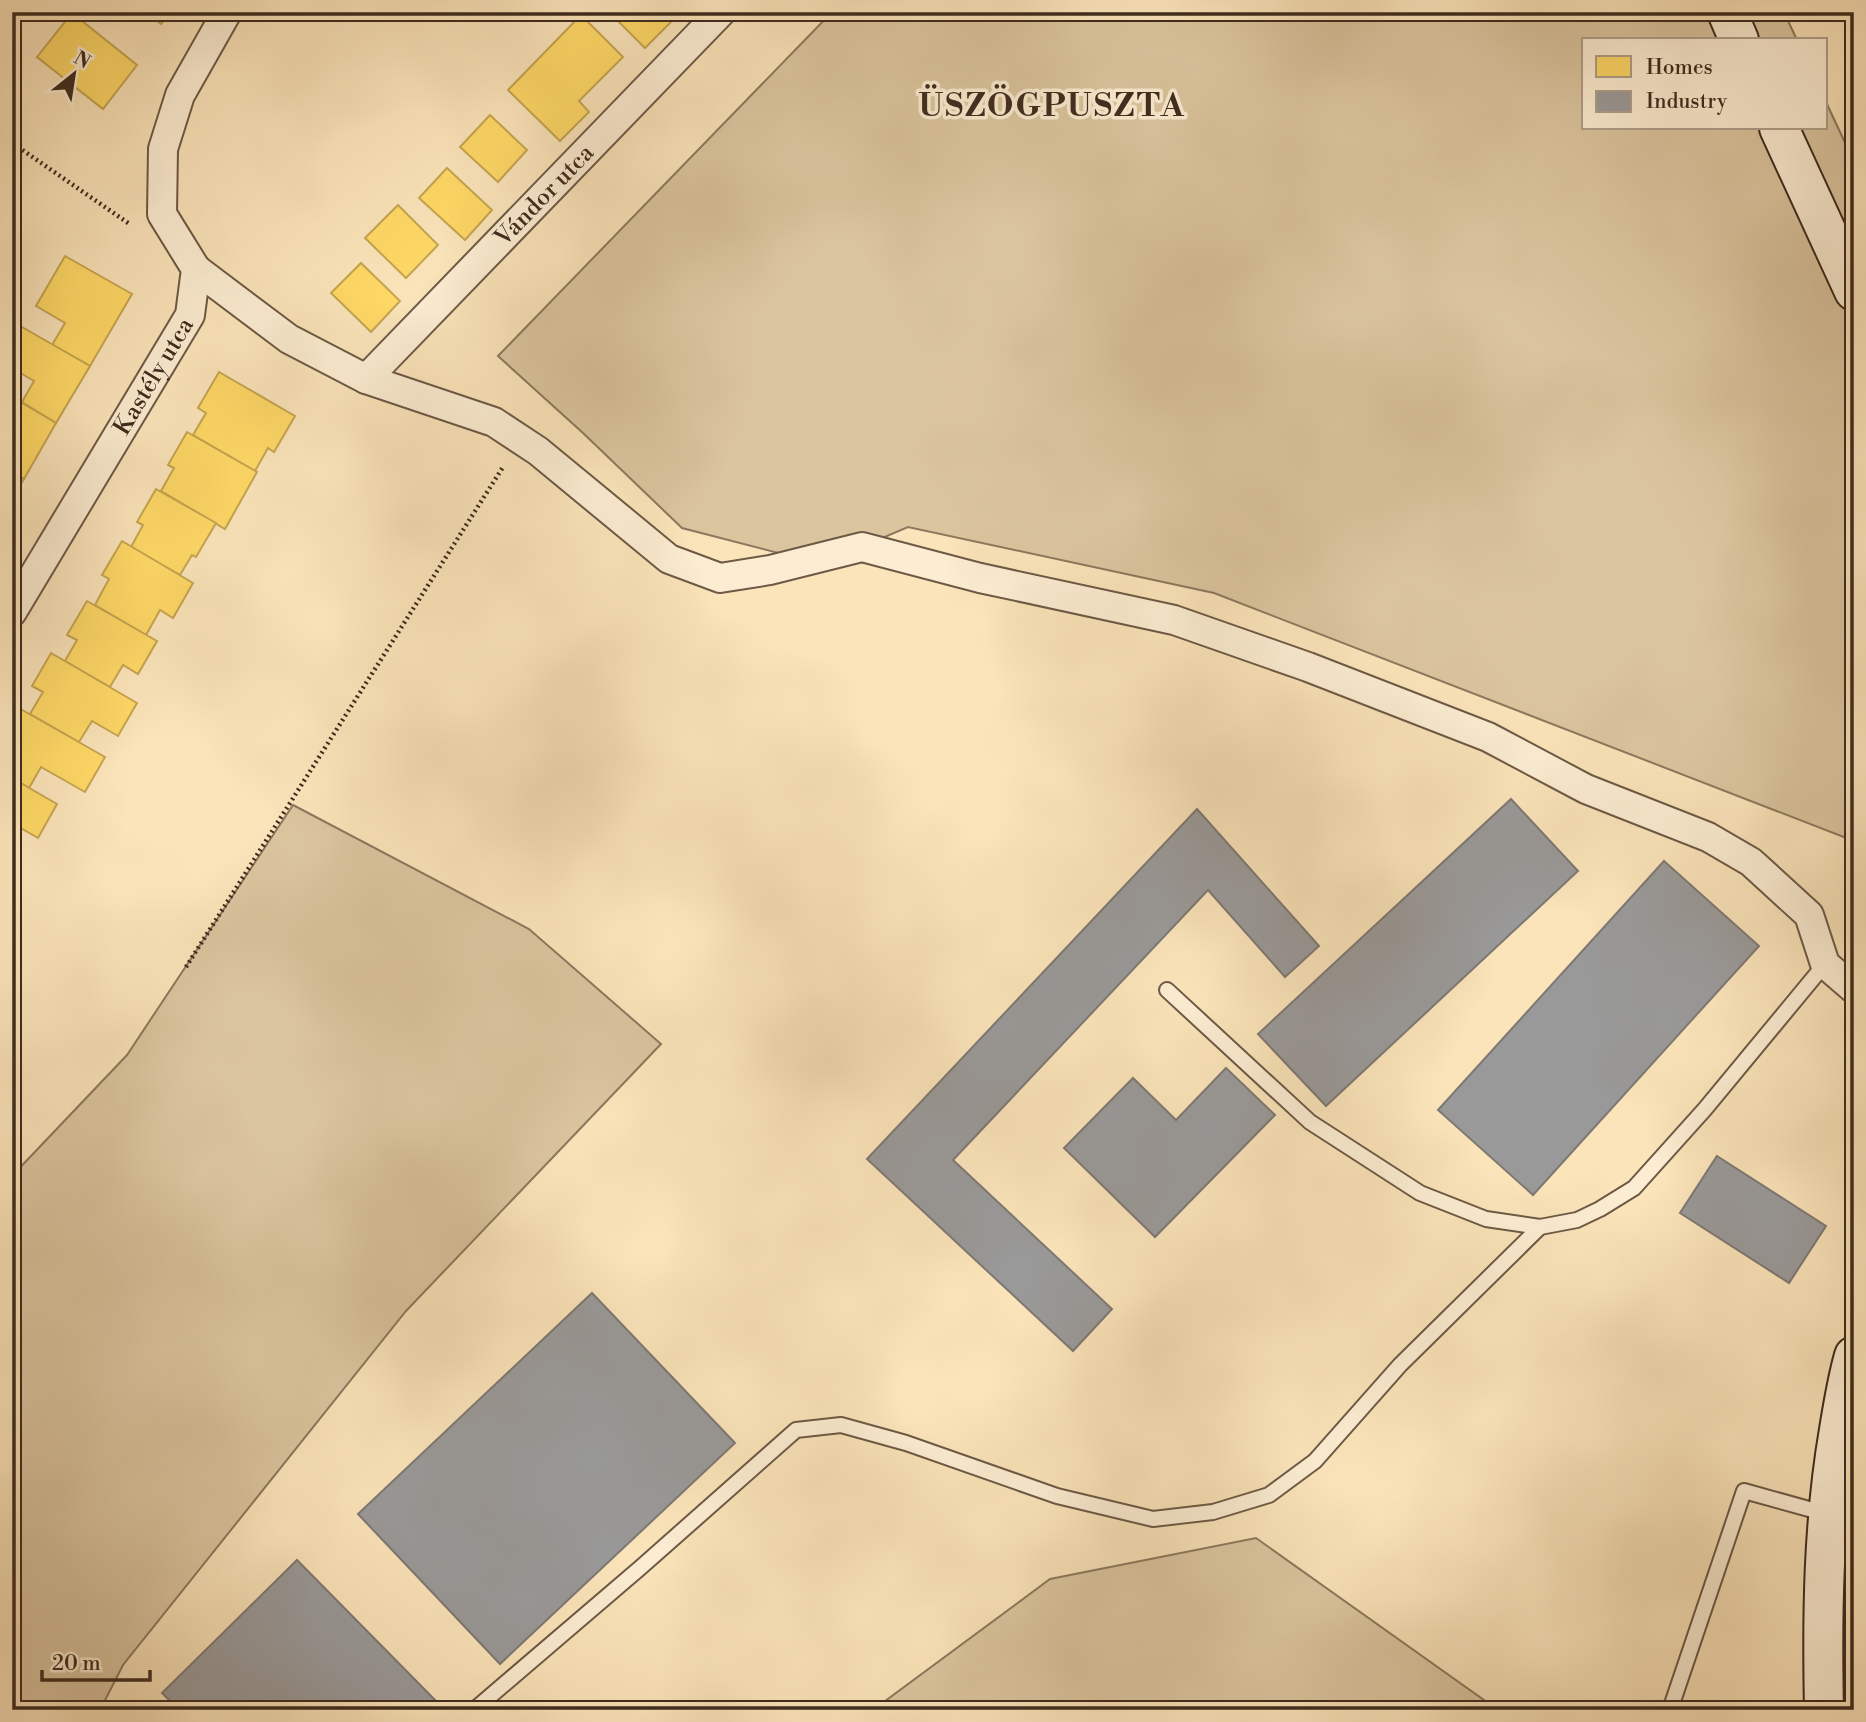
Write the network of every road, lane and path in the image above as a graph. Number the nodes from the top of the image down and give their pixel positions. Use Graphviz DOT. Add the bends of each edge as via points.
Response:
graph roads {
  1 [pos="227,12"];
  2 [pos="721,12"];
  3 [pos="1727,12"];
  4 [pos="1738,38"];
  5 [pos="1780,130"];
  6 [pos="12,147"];
  7 [pos="141,232"];
  8 [pos="195,269"];
  9 [pos="1854,290"];
  10 [pos="366,379"];
  11 [pos="520,439"];
  12 [pos="12,612"];
  13 [pos="1825,964"];
  14 [pos="186,967"];
  15 [pos="1854,989"];
  16 [pos="1167,990"];
  17 [pos="1540,1227"];
  18 [pos="1854,1356"];
  19 [pos="1827,1514"];
  20 [pos="474,1710"];
  21 [pos="1670,1710"];
  22 [pos="1824,1710"];
  1 -- 8 [label="street" via="180,95 163,149 162,214"];
  2 -- 10 [label="street, Vándor utca"];
  3 -- 4 [label="main road"];
  5 -- 9 [label="main road"];
  6 -- 7 [label="path" via="22,149"];
  8 -- 10 [label="street" via="289,339"];
  8 -- 12 [label="street, Kastély utca" via="190,315"];
  10 -- 11 [label="street" via="494,422"];
  11 -- 13 [label="street" via="669,559 720,578 862,547 1174,620 1488,737 1586,789 1708,836 1751,862 1808,915"];
  11 -- 14 [label="path"];
  13 -- 15 [label="street"];
  13 -- 17 [label="lane" via="1634,1188 1577,1220"];
  16 -- 17 [label="lane" via="1310,1122 1420,1193 1486,1219"];
  17 -- 20 [label="lane" via="1400,1365 1315,1461 1269,1495 1213,1513 1153,1519 1057,1496 906,1443 841,1426 796,1430"];
  18 -- 19 [label="main road"];
  19 -- 21 [label="lane" via="1744,1491"];
  19 -- 22 [label="main road"];
}
